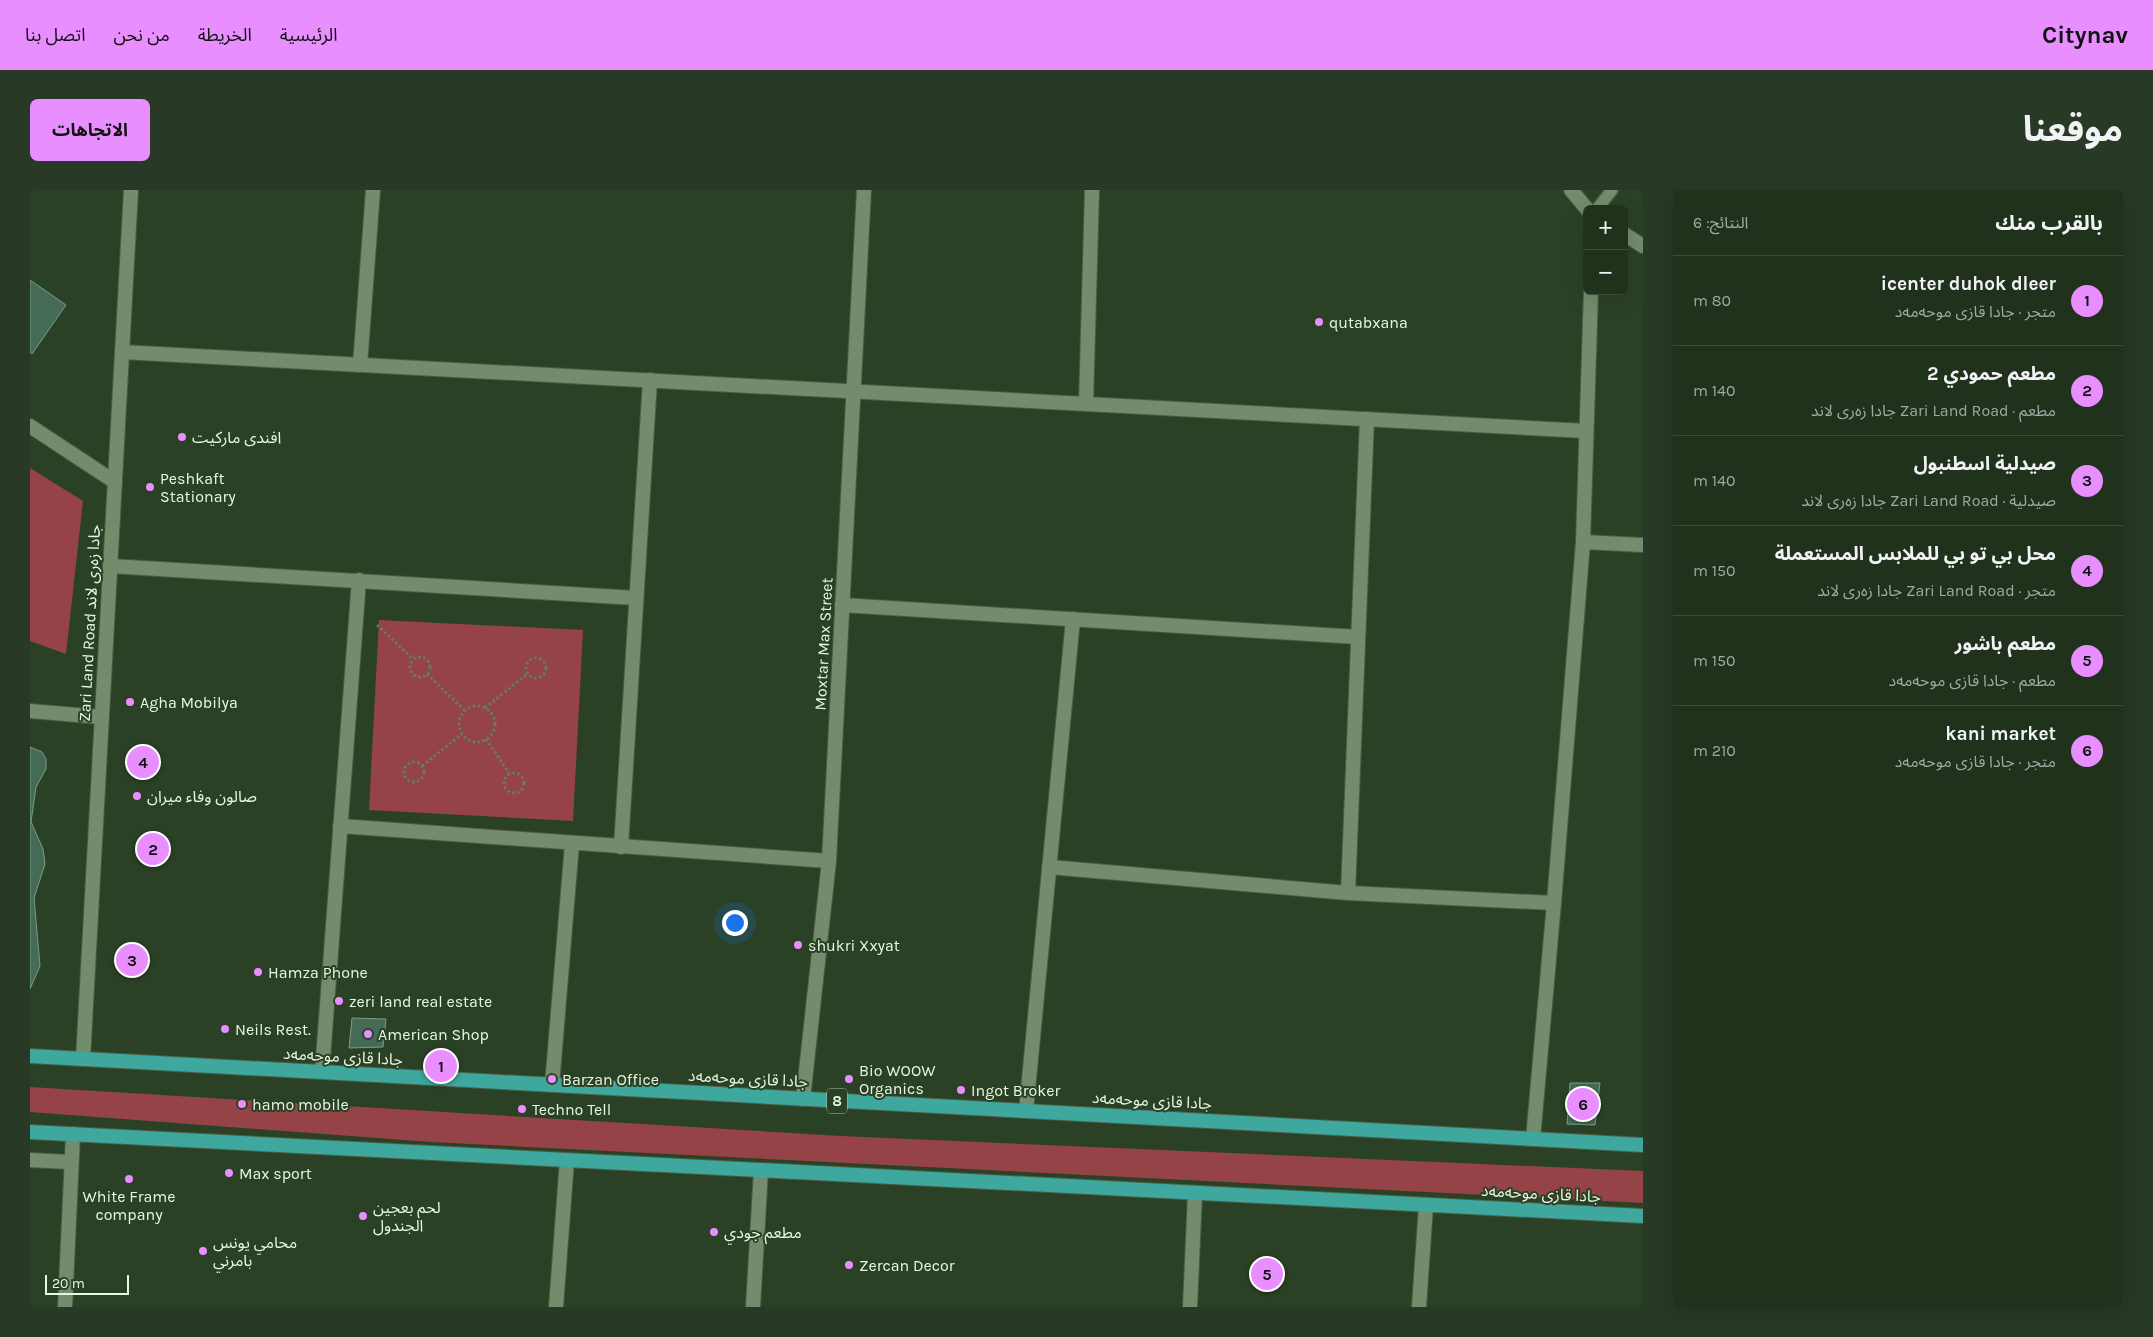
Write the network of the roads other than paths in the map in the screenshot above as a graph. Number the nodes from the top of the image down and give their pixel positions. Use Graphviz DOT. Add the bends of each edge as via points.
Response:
graph roads {
  1 [pos="131,190"];
  2 [pos="373,190"];
  3 [pos="864,190"];
  4 [pos="1092,190"];
  5 [pos="1571,190"];
  6 [pos="1612,190"];
  7 [pos="1584,205"];
  8 [pos="1601,205"];
  9 [pos="1628,237"];
  10 [pos="1643,246"];
  11 [pos="1590,295"];
  12 [pos="122,352"];
  13 [pos="360,365"];
  14 [pos="650,380"];
  15 [pos="854,392"];
  16 [pos="1086,404"];
  17 [pos="1368,419"];
  18 [pos="1586,431"];
  19 [pos="32,432"];
  20 [pos="115,482"];
  21 [pos="1583,542"];
  22 [pos="1643,545"];
  23 [pos="110,566"];
  24 [pos="359,580"];
  25 [pos="636,598"];
  26 [pos="842,605"];
  27 [pos="1073,619"];
  28 [pos="1358,636"];
  29 [pos="30,711"];
  30 [pos="100,717"];
  31 [pos="340,826"];
  32 [pos="572,844"];
  33 [pos="621,847"];
  34 [pos="829,861"];
  35 [pos="1049,867"];
  36 [pos="1348,893"];
  37 [pos="1554,903"];
  38 [pos="30,1056"];
  39 [pos="83,1059"];
  40 [pos="322,1072"];
  41 [pos="552,1085"];
  42 [pos="803,1099"];
  43 [pos="1026,1111"];
  44 [pos="30,1132"];
  45 [pos="73,1134"];
  46 [pos="1533,1139"];
  47 [pos="1643,1145"];
  48 [pos="30,1160"];
  49 [pos="567,1160"];
  50 [pos="70,1162"];
  51 [pos="761,1170"];
  52 [pos="1195,1193"];
  53 [pos="1426,1205"];
  54 [pos="1643,1216"];
  55 [pos="65,1307"];
  56 [pos="556,1307"];
  57 [pos="753,1307"];
  58 [pos="1190,1307"];
  59 [pos="1419,1307"];
  1 -- 12 [label="street, Zari Land Road جادا زەری لاند"];
  2 -- 13 [label="street"];
  3 -- 15 [label="street, Moxtar Max Street"];
  4 -- 16 [label="street"];
  5 -- 7 [label="street"];
  6 -- 8 [label="lane"];
  9 -- 10 [label="street"];
  11 -- 18 [label="street"];
  12 -- 13 [label="street"];
  12 -- 20 [label="street, Zari Land Road جادا زەری لاند"];
  13 -- 14 [label="street"];
  14 -- 15 [label="street"];
  14 -- 25 [label="street"];
  15 -- 16 [label="street"];
  15 -- 26 [label="street, Moxtar Max Street"];
  16 -- 17 [label="street"];
  17 -- 18 [label="street"];
  17 -- 28 [label="street"];
  18 -- 21 [label="street"];
  19 -- 20 [label="street"];
  20 -- 23 [label="street, Zari Land Road جادا زەری لاند"];
  21 -- 22 [label="street"];
  21 -- 37 [label="street"];
  23 -- 24 [label="street"];
  23 -- 30 [label="street, Zari Land Road جادا زەری لاند"];
  24 -- 25 [label="street"];
  24 -- 31 [label="street"];
  25 -- 33 [label="street"];
  26 -- 27 [label="street"];
  26 -- 34 [label="street, Moxtar Max Street"];
  27 -- 28 [label="street"];
  27 -- 35 [label="street"];
  28 -- 36 [label="street"];
  29 -- 30 [label="street"];
  30 -- 39 [label="street, Zari Land Road جادا زەری لاند"];
  31 -- 32 [label="street"];
  31 -- 40 [label="street"];
  32 -- 33 [label="street"];
  32 -- 41 [label="street"];
  33 -- 34 [label="street"];
  34 -- 42 [label="street, Moxtar Max Street"];
  35 -- 36 [label="street"];
  35 -- 43 [label="street"];
  36 -- 37 [label="street"];
  37 -- 46 [label="street"];
  38 -- 39 [label="main road, جادا قازی موحەمەد / 8"];
  39 -- 40 [label="main road, جادا قازی موحەمەد / 8"];
  40 -- 41 [label="main road, جادا قازی موحەمەد / 8"];
  41 -- 42 [label="main road, جادا قازی موحەمەد / 8"];
  42 -- 43 [label="main road, جادا قازی موحەمەد / 8"];
  43 -- 46 [label="main road, جادا قازی موحەمەد / 8"];
  44 -- 45 [label="main road, جادا قازی موحەمەد"];
  45 -- 49 [label="main road, جادا قازی موحەمەد"];
  45 -- 50 [label="street"];
  46 -- 47 [label="main road, جادا قازی موحەمەد / 8"];
  48 -- 50 [label="street"];
  49 -- 51 [label="main road, جادا قازی موحەمەد"];
  49 -- 56 [label="street"];
  50 -- 55 [label="street"];
  51 -- 52 [label="main road, جادا قازی موحەمەد"];
  51 -- 57 [label="street"];
  52 -- 53 [label="main road, جادا قازی موحەمەد"];
  52 -- 58 [label="street"];
  53 -- 54 [label="main road, جادا قازی موحەمەد"];
  53 -- 59 [label="street"];
}
